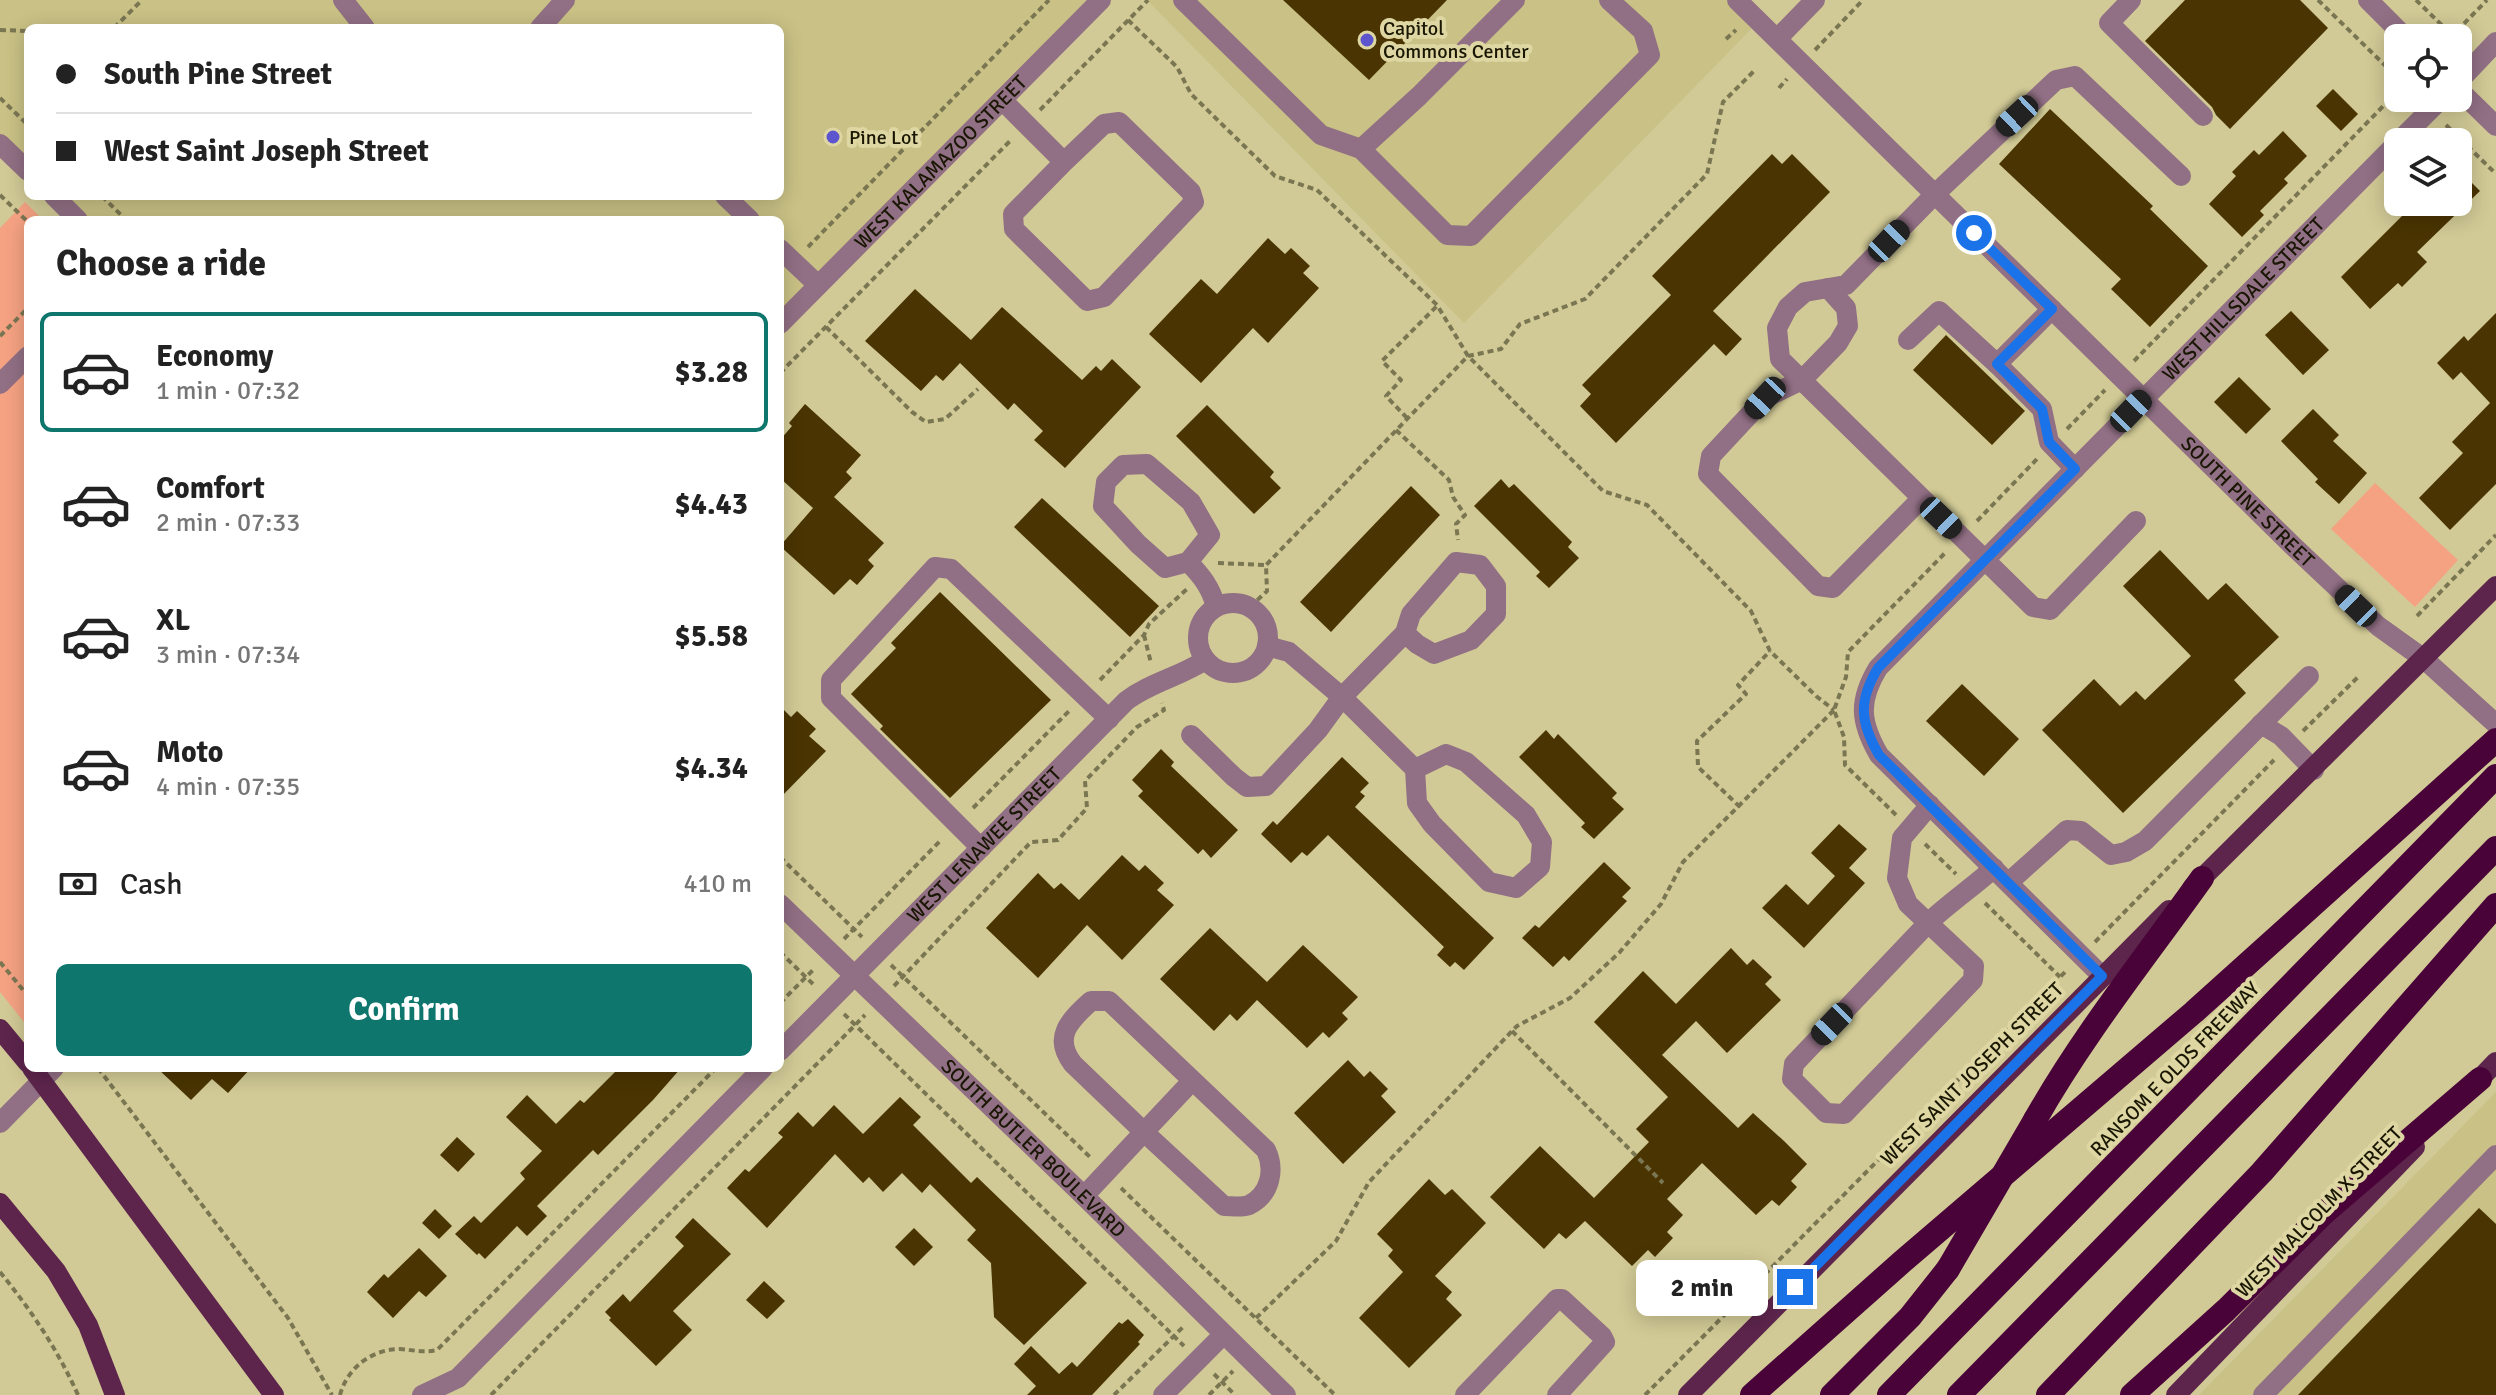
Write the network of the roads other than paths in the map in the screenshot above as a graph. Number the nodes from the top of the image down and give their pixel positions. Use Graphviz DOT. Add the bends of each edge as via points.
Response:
graph roads {
  1 [pos="343,0"];
  2 [pos="565,0"];
  3 [pos="1101,0"];
  4 [pos="1183,0"];
  5 [pos="1515,0"];
  6 [pos="1609,0"];
  7 [pos="1737,0"];
  8 [pos="1815,0"];
  9 [pos="2131,0"];
  10 [pos="2368,0"];
  11 [pos="362,24"];
  12 [pos="548,24"];
  13 [pos="2392,24"];
  14 [pos="1777,39"];
  15 [pos="2496,42"];
  16 [pos="2472,67"];
  17 [pos="1002,100"];
  18 [pos="2472,103"];
  19 [pos="2428,112"];
  20 [pos="2203,116"];
  21 [pos="2496,126"];
  22 [pos="2412,128"];
  23 [pos="0,144"];
  24 [pos="1361,149"];
  25 [pos="2384,156"];
  26 [pos="1064,162"];
  27 [pos="24,167"];
  28 [pos="2181,176"];
  29 [pos="1935,194"];
  30 [pos="58,200"];
  31 [pos="729,200"];
  32 [pos="74,216"];
  33 [pos="746,216"];
  34 [pos="787,256"];
  35 [pos="818,285"];
  36 [pos="1828,288"];
  37 [pos="2052,309"];
  38 [pos="784,320"];
  39 [pos="1908,340"];
  40 [pos="24,360"];
  41 [pos="1997,364"];
  42 [pos="1802,380"];
  43 [pos="0,384"];
  44 [pos="2144,398"];
  45 [pos="2075,469"];
  46 [pos="1921,499"];
  47 [pos="2136,521"];
  48 [pos="1985,561"];
  49 [pos="1195,569"];
  50 [pos="2496,586"];
  51 [pos="1216,607"];
  52 [pos="1405,633"];
  53 [pos="1267,646"];
  54 [pos="2424,659"];
  55 [pos="1205,660"];
  56 [pos="2309,676"];
  57 [pos="1342,697"];
  58 [pos="1109,719"];
  59 [pos="2261,724"];
  60 [pos="2495,728"];
  61 [pos="1191,735"];
  62 [pos="1415,769"];
  63 [pos="2314,770"];
  64 [pos="2496,776"];
  65 [pos="1930,805"];
  66 [pos="981,848"];
  67 [pos="2496,848"];
  68 [pos="2002,875"];
  69 [pos="2202,878"];
  70 [pos="2496,905"];
  71 [pos="784,908"];
  72 [pos="1928,923"];
  73 [pos="854,976"];
  74 [pos="2102,976"];
  75 [pos="0,1029"];
  76 [pos="784,1047"];
  77 [pos="24,1058"];
  78 [pos="2488,1071"];
  79 [pos="43,1072"];
  80 [pos="759,1072"];
  81 [pos="1192,1081"];
  82 [pos="0,1123"];
  83 [pos="1144,1132"];
  84 [pos="2496,1155"];
  85 [pos="1084,1196"];
  86 [pos="0,1203"];
  87 [pos="1223,1335"];
  88 [pos="115,1395"];
  89 [pos="274,1395"];
  90 [pos="422,1395"];
  91 [pos="1163,1395"];
  92 [pos="1286,1395"];
  93 [pos="1465,1395"];
  94 [pos="1557,1395"];
  95 [pos="1688,1395"];
  96 [pos="1752,1395"];
  97 [pos="1832,1395"];
  98 [pos="1889,1395"];
  99 [pos="1959,1395"];
  100 [pos="2048,1395"];
  101 [pos="2132,1395"];
  102 [pos="2176,1395"];
  103 [pos="2263,1395"];
  1 -- 11 [label="street"];
  2 -- 12 [label="street"];
  3 -- 17 [label="street, WEST KALAMAZOO STREET"];
  4 -- 24 [label="street" via="1321,135"];
  5 -- 24 [label="street"];
  6 -- 24 [label="street" via="1643,31 1650,55 1471,236 1447,235"];
  7 -- 14 [label="street, SOUTH PINE STREET"];
  8 -- 14 [label="street"];
  9 -- 20 [label="street" via="2109,23"];
  10 -- 13 [label="street"];
  14 -- 29 [label="street, SOUTH PINE STREET"];
  15 -- 16 [label="street"];
  17 -- 26 [label="street"];
  17 -- 35 [label="street, WEST KALAMAZOO STREET"];
  18 -- 21 [label="street"];
  19 -- 22 [label="street, WEST HILLSDALE STREET"];
  23 -- 27 [label="street"];
  25 -- 44 [label="street, WEST HILLSDALE STREET"];
  26 -- 26 [label="street" via="1013,214 1014,229 1087,301 1104,297 1194,202 1191,192 1119,122 1104,124"];
  28 -- 29 [label="street" via="2075,76 2056,80"];
  29 -- 36 [label="street" via="1846,285"];
  29 -- 37 [label="street, SOUTH PINE STREET"];
  30 -- 32 [label="street"];
  31 -- 33 [label="street"];
  34 -- 35 [label="street"];
  35 -- 38 [label="street, WEST KALAMAZOO STREET"];
  36 -- 42 [label="street" via="1846,308 1848,326"];
  36 -- 42 [label="street" via="1805,292 1788,307 1777,328 1780,359"];
  37 -- 41 [label="street"];
  37 -- 44 [label="street, SOUTH PINE STREET"];
  39 -- 41 [label="street" via="1939,311"];
  40 -- 43 [label="street"];
  41 -- 45 [label="street" via="2042,409 2051,445"];
  42 -- 46 [label="street"];
  42 -- 46 [label="street" via="1765,398 1711,456 1708,474 1818,586 1833,588"];
  44 -- 45 [label="street, WEST HILLSDALE STREET"];
  44 -- 54 [label="street, SOUTH PINE STREET" via="2378,626"];
  45 -- 48 [label="street, WEST HILLSDALE STREET"];
  46 -- 48 [label="street"];
  47 -- 48 [label="street" via="2050,610 2033,607"];
  48 -- 65 [label="street, WEST HILLSDALE STREET" via="1868,684 1864,721 1879,755"];
  49 -- 49 [label="street" via="1210,535 1191,502 1147,464 1123,465 1106,482 1103,506 1165,568"];
  49 -- 51 [label="street"];
  50 -- 54 [label="main road, WEST SAINT JOSEPH STREET"];
  51 -- 53 [label="street" via="1250,607 1265,623"];
  51 -- 55 [label="street" via="1198,631"];
  52 -- 52 [label="street" via="1411,614 1456,562 1480,565 1496,586 1496,614 1471,640 1434,654"];
  52 -- 57 [label="street"];
  53 -- 55 [label="street" via="1246,671 1224,673"];
  53 -- 57 [label="street" via="1289,652"];
  54 -- 60 [label="street, SOUTH PINE STREET"];
  54 -- 63 [label="main road, WEST SAINT JOSEPH STREET"];
  55 -- 58 [label="street, WEST LENAWEE STREET" via="1134,695"];
  56 -- 59 [label="street"];
  57 -- 61 [label="street" via="1266,786 1247,787"];
  57 -- 62 [label="street"];
  58 -- 66 [label="street, WEST LENAWEE STREET"];
  58 -- 66 [label="street" via="951,569 935,567 831,680 831,698"];
  59 -- 63 [label="street" via="2281,736"];
  59 -- 68 [label="street" via="2145,841 2111,855 2081,831 2067,830"];
  60 -- 96 [label="highway" via="2194,1012"];
  62 -- 62 [label="street" via="1417,803 1489,882 1516,888 1540,867 1542,842 1526,815 1466,762 1446,754"];
  63 -- 69 [label="main road, WEST SAINT JOSEPH STREET"];
  64 -- 98 [label="highway, RANSOM E OLDS FREEWAY"];
  65 -- 68 [label="street"];
  65 -- 72 [label="street" via="1902,838 1897,878 1908,904"];
  66 -- 73 [label="street, WEST LENAWEE STREET"];
  67 -- 99 [label="highway"];
  68 -- 72 [label="street" via="1948,903"];
  68 -- 74 [label="street"];
  69 -- 74 [label="main road, WEST SAINT JOSEPH STREET"];
  69 -- 97 [label="highway, bridge" via="2056,1082 1948,1269 1910,1317"];
  70 -- 100 [label="highway" via="2262,1172"];
  71 -- 73 [label="street, SOUTH BUTLER BOULEVARD"];
  72 -- 72 [label="street" via="1974,966 1973,980 1844,1114 1826,1113 1792,1079 1794,1064"];
  73 -- 76 [label="street, WEST LENAWEE STREET"];
  73 -- 85 [label="street, SOUTH BUTLER BOULEVARD"];
  74 -- 95 [label="main road, WEST SAINT JOSEPH STREET"];
  75 -- 77 [label="main road"];
  78 -- 101 [label="highway" via="2324,1213"];
  78 -- 102 [label="main road, WEST MALCOLM X STREET"];
  79 -- 82 [label="street"];
  79 -- 89 [label="main road"];
  80 -- 90 [label="street" via="458,1378"];
  81 -- 83 [label="street"];
  81 -- 83 [label="street" via="1266,1150 1272,1162 1272,1176 1251,1204 1224,1206"];
  81 -- 83 [label="street" via="1109,1001 1091,1001 1073,1017 1063,1037 1063,1052"];
  83 -- 85 [label="street"];
  84 -- 103 [label="street"];
  85 -- 87 [label="street, SOUTH BUTLER BOULEVARD"];
  86 -- 88 [label="main road" via="56,1271 88,1325"];
  87 -- 91 [label="street"];
  87 -- 92 [label="street, SOUTH BUTLER BOULEVARD"];
  93 -- 94 [label="street" via="1562,1299 1605,1342"];
}
